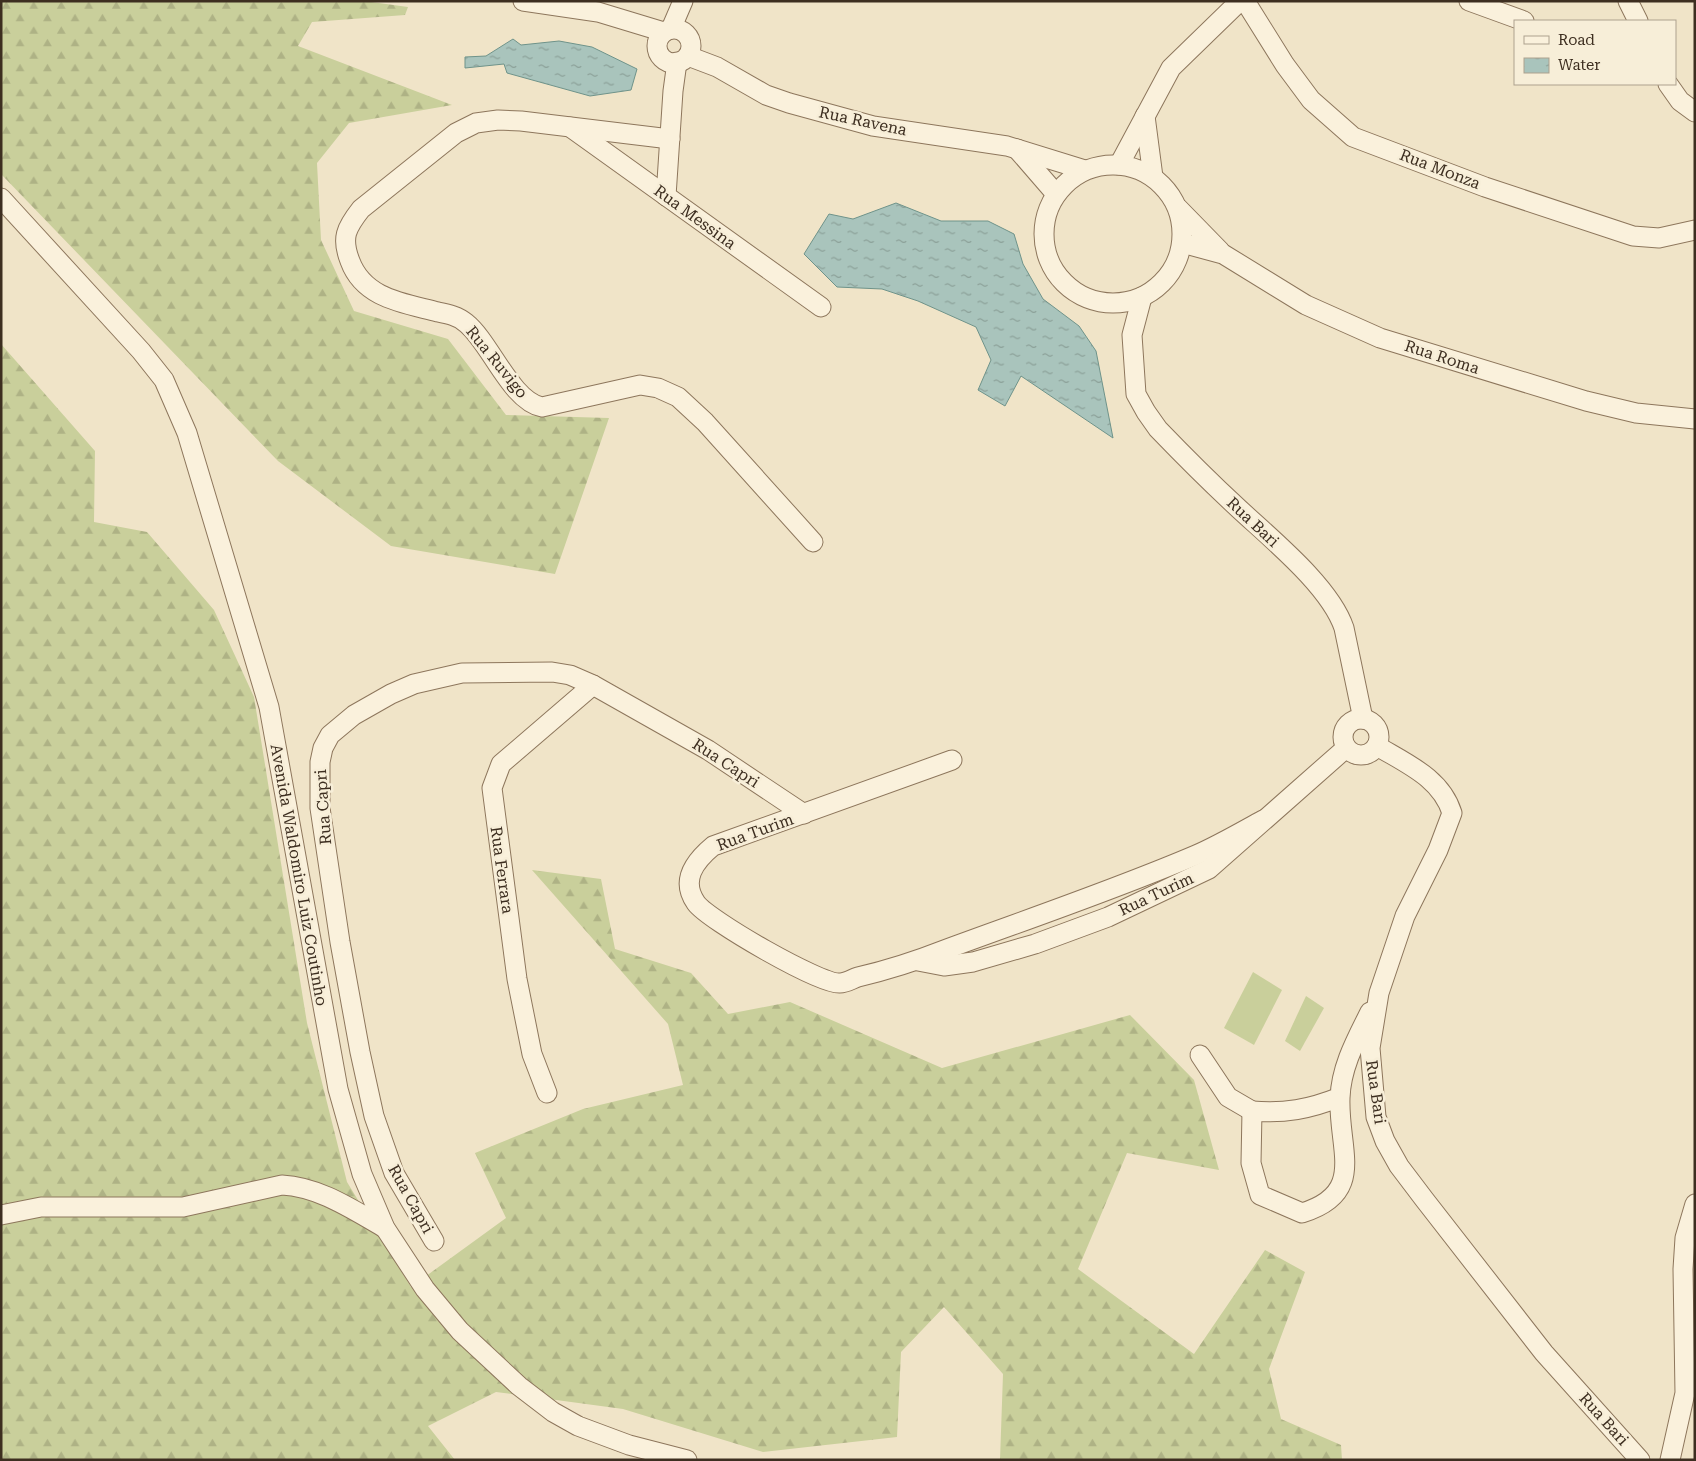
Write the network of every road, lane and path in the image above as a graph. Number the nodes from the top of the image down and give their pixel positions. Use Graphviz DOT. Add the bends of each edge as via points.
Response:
graph roads {
  1 [pos="523,1"];
  2 [pos="684,1"];
  3 [pos="1240,1"];
  4 [pos="1246,1"];
  5 [pos="1469,1"];
  6 [pos="1628,1"];
  7 [pos="1521,20"];
  8 [pos="1638,20"];
  9 [pos="675,44"];
  10 [pos="1669,85"];
  11 [pos="1695,112"];
  12 [pos="1145,116"];
  13 [pos="569,126"];
  14 [pos="670,139"];
  15 [pos="1017,149"];
  16 [pos="1119,164"];
  17 [pos="1085,170"];
  18 [pos="1153,177"];
  19 [pos="1056,194"];
  20 [pos="666,196"];
  21 [pos="1,198"];
  22 [pos="1177,207"];
  23 [pos="1695,230"];
  24 [pos="1182,242"];
  25 [pos="1223,254"];
  26 [pos="1142,297"];
  27 [pos="1115,304"];
  28 [pos="821,307"];
  29 [pos="1132,335"];
  30 [pos="1695,404"];
  31 [pos="1689,415"];
  32 [pos="813,542"];
  33 [pos="593,685"];
  34 [pos="1363,719"];
  35 [pos="1376,746"];
  36 [pos="1346,748"];
  37 [pos="952,760"];
  38 [pos="804,814"];
  39 [pos="1263,820"];
  40 [pos="918,961"];
  41 [pos="1380,993"];
  42 [pos="1200,1056"];
  43 [pos="547,1093"];
  44 [pos="1340,1098"];
  45 [pos="1252,1111"];
  46 [pos="1695,1204"];
  47 [pos="1,1215"];
  48 [pos="385,1228"];
  49 [pos="434,1241"];
  50 [pos="687,1460"];
  51 [pos="1640,1460"];
  52 [pos="1670,1460"];
  1 -- 9 [label="street, Rua Ravena" via="598,12 628,20"];
  2 -- 9 [label="street"];
  3 -- 12 [label="street" via="1171,68"];
  4 -- 23 [label="street, Rua Monza" via="1311,100 1353,137 1494,190 1634,236 1659,238"];
  5 -- 7 [label="street"];
  6 -- 8 [label="street"];
  9 -- 14 [label="street"];
  9 -- 15 [label="street, Rua Ravena" via="766,95 798,106 873,126"];
  10 -- 11 [label="street" via="1680,101"];
  12 -- 16 [label="street"];
  12 -- 18 [label="street"];
  13 -- 14 [label="street, Rua Ruvigo"];
  13 -- 20 [label="street, Rua Messina"];
  13 -- 32 [label="street, Rua Ruvigo" via="498,120 476,123 456,133 356,215 345,236 352,267 362,281 386,299 454,316 467,323 506,376 528,401 537,406 640,385 658,388 678,397 705,422"];
  14 -- 20 [label="street"];
  15 -- 17 [label="street, Rua Ravena"];
  15 -- 19 [label="street"];
  16 -- 17 [label="street"];
  16 -- 18 [label="street"];
  17 -- 19 [label="street" via="1070,179"];
  18 -- 22 [label="street" via="1167,190"];
  19 -- 27 [label="street" via="1047,212 1044,232 1046,252 1054,271 1068,287 1085,298"];
  20 -- 28 [label="street, Rua Messina"];
  21 -- 48 [label="street, Avenida Waldomiro Luiz Coutinho" via="164,380 187,433 269,707 338,1089 362,1174"];
  22 -- 24 [label="street"];
  22 -- 25 [label="street, Rua Roma"];
  24 -- 25 [label="street, Rua Roma"];
  24 -- 26 [label="street" via="1170,275"];
  25 -- 31 [label="street, Rua Roma" via="1306,305 1380,338 1586,401 1636,412"];
  26 -- 27 [label="street"];
  26 -- 29 [label="street, Rua Bari"];
  27 -- 29 [label="street, Rua Bari"];
  29 -- 34 [label="street, Rua Bari" via="1136,394 1158,430 1317,586 1341,617"];
  30 -- 31 [label="street"];
  33 -- 38 [label="street, Rua Capri" via="708,750"];
  33 -- 43 [label="street, Rua Ferrara" via="506,759 497,771 492,788 517,979 532,1054"];
  33 -- 49 [label="street, Rua Capri" via="552,672 462,673 435,678 391,694 354,715 330,735 323,748 320,808 340,942 374,1116 394,1173"];
  34 -- 35 [label="street" via="1377,729"];
  34 -- 36 [label="street" via="1346,725 1342,737"];
  35 -- 36 [label="street" via="1362,755"];
  35 -- 41 [label="street, Rua Bari" via="1427,777 1447,796 1452,813 1438,850 1405,916"];
  36 -- 39 [label="street, Rua Turim"];
  37 -- 38 [label="street, Rua Turim"];
  38 -- 40 [label="street, Rua Turim" via="713,846 699,858 691,870 690,885 692,897 699,908 755,944 814,976 839,984"];
  39 -- 40 [label="street, Rua Turim" via="1197,855"];
  39 -- 40 [label="street, Rua Turim" via="1209,869 1108,916 1035,944 973,962 944,966"];
  41 -- 44 [label="street" via="1347,1059"];
  41 -- 51 [label="street, Rua Bari" via="1370,1048 1376,1117 1385,1141 1399,1166 1544,1353"];
  42 -- 45 [label="street" via="1228,1097"];
  44 -- 45 [label="street" via="1296,1111"];
  44 -- 45 [label="street" via="1344,1180 1336,1194 1322,1207 1302,1213 1260,1195 1251,1163"];
  46 -- 52 [label="street" via="1685,1238 1683,1269 1685,1393"];
  47 -- 48 [label="street" via="41,1207 183,1207 282,1184 317,1192"];
  48 -- 50 [label="street, Avenida Waldomiro Luiz Coutinho" via="425,1289 448,1317 519,1386 552,1412 578,1426 629,1445"];
}
